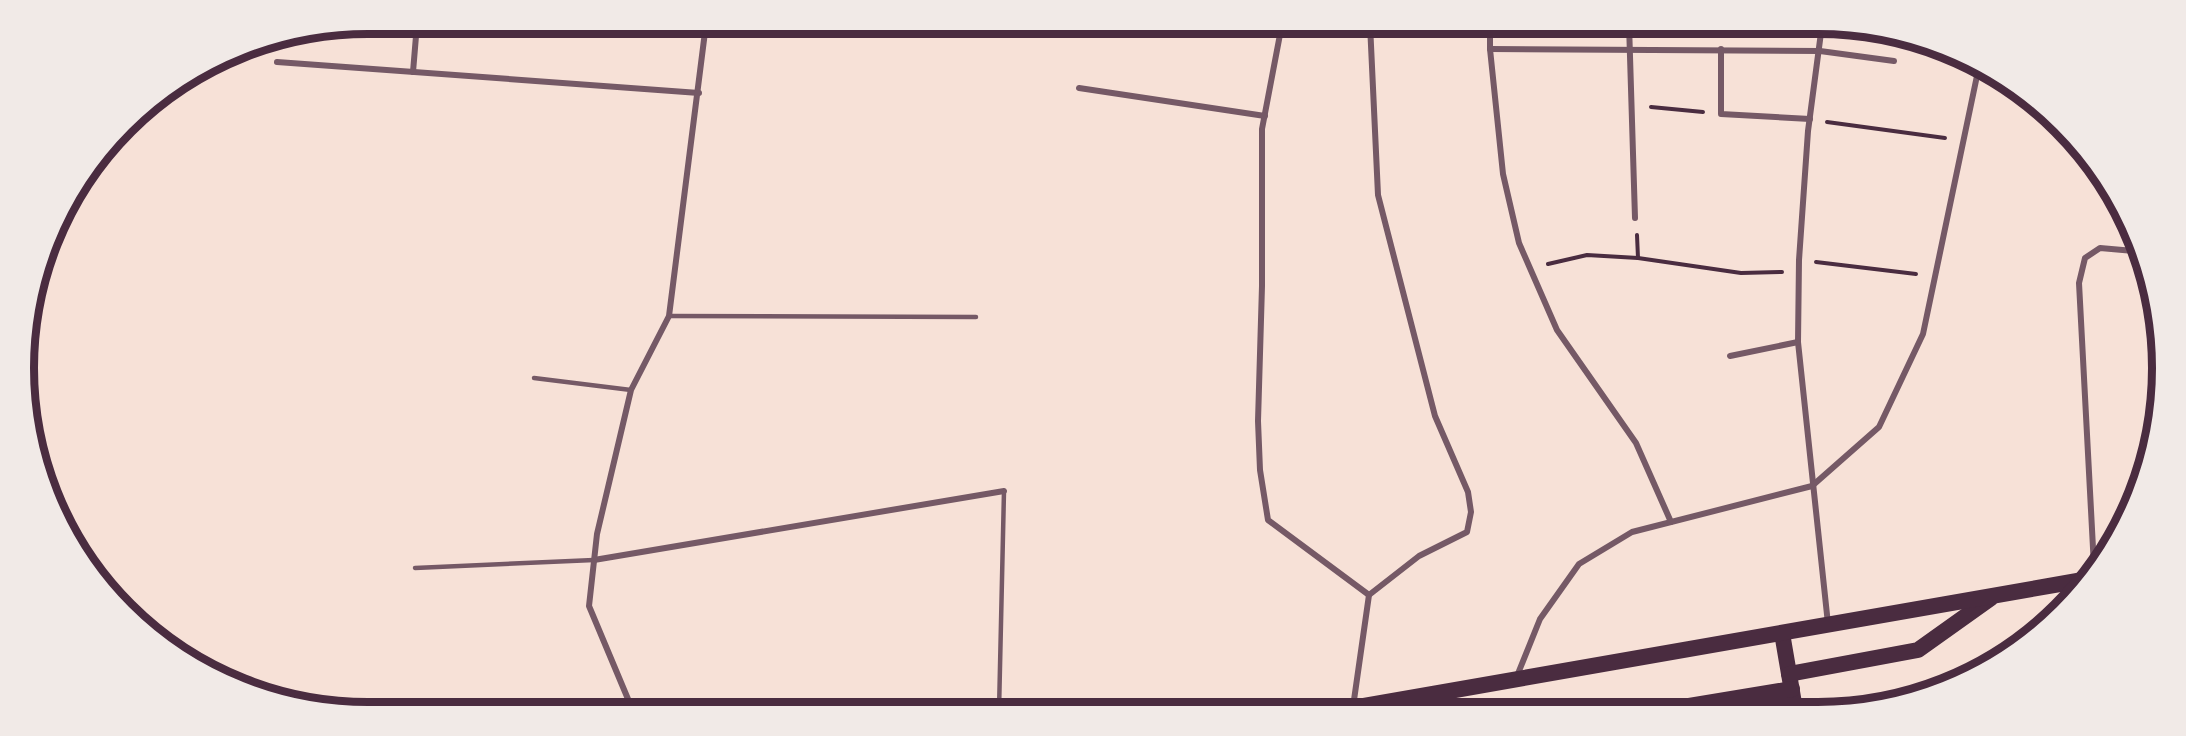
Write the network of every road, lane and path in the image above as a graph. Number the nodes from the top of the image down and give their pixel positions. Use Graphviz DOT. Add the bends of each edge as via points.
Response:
graph roads {
  1 [pos="416,34"];
  2 [pos="705,34"];
  3 [pos="1280,34"];
  4 [pos="1370,34"];
  5 [pos="1490,34"];
  6 [pos="1630,34"];
  7 [pos="1821,34"];
  8 [pos="1631,48"];
  9 [pos="1490,49"];
  10 [pos="1721,49"];
  11 [pos="1820,51"];
  12 [pos="1894,61"];
  13 [pos="277,62"];
  14 [pos="412,72"];
  15 [pos="1977,75"];
  16 [pos="1079,88"];
  17 [pos="699,93"];
  18 [pos="1631,105"];
  19 [pos="1721,114"];
  20 [pos="1265,116"];
  21 [pos="1810,119"];
  22 [pos="1964,140"];
  23 [pos="1635,218"];
  24 [pos="2130,251"];
  25 [pos="1799,260"];
  26 [pos="1530,268"];
  27 [pos="1799,271"];
  28 [pos="1935,276"];
  29 [pos="669,315"];
  30 [pos="976,317"];
  31 [pos="1798,342"];
  32 [pos="1730,356"];
  33 [pos="534,378"];
  34 [pos="631,390"];
  35 [pos="1812,486"];
  36 [pos="1004,491"];
  37 [pos="1671,522"];
  38 [pos="2093,555"];
  39 [pos="594,560"];
  40 [pos="415,568"];
  41 [pos="2074,582"];
  42 [pos="1369,595"];
  43 [pos="1994,596"];
  44 [pos="1828,625"];
  45 [pos="1782,633"];
  46 [pos="1515,680"];
  47 [pos="1790,682"];
  48 [pos="629,702"];
  49 [pos="999,702"];
  50 [pos="1348,702"];
  51 [pos="1388,702"];
  52 [pos="1705,702"];
  53 [pos="1794,702"];
  1 -- 14 [label="street"];
  2 -- 17 [label="street"];
  3 -- 20 [label="street"];
  4 -- 42 [label="street" via="1378,195 1435,416 1468,492 1472,512 1467,531 1419,556"];
  5 -- 9 [label="street"];
  6 -- 8 [label="street"];
  7 -- 11 [label="street"];
  8 -- 9 [label="street"];
  8 -- 10 [label="street"];
  8 -- 18 [label="street"];
  9 -- 26 [label="street" via="1503,174 1519,243"];
  10 -- 11 [label="street"];
  10 -- 19 [label="street"];
  11 -- 12 [label="street"];
  11 -- 21 [label="street"];
  13 -- 14 [label="street"];
  14 -- 17 [label="street"];
  15 -- 22 [label="street"];
  16 -- 20 [label="street"];
  17 -- 29 [label="street"];
  18 -- 19 [label="path"];
  18 -- 23 [label="street"];
  19 -- 21 [label="street"];
  20 -- 42 [label="street" via="1258,422 1268,520"];
  21 -- 22 [label="path"];
  21 -- 25 [label="street"];
  22 -- 28 [label="street"];
  24 -- 38 [label="street" via="2100,248 2085,258 2079,283"];
  25 -- 27 [label="street"];
  25 -- 28 [label="path"];
  26 -- 27 [label="path" via="1587,255 1741,273"];
  26 -- 37 [label="street" via="1557,330 1636,443"];
  27 -- 31 [label="street"];
  28 -- 35 [label="street" via="1923,334 1879,427"];
  29 -- 30 [label="lane"];
  29 -- 34 [label="street"];
  31 -- 32 [label="street"];
  31 -- 35 [label="street"];
  33 -- 34 [label="lane"];
  34 -- 39 [label="street"];
  35 -- 37 [label="street"];
  35 -- 44 [label="street"];
  36 -- 39 [label="street"];
  36 -- 49 [label="lane"];
  37 -- 46 [label="street" via="1632,532 1579,564 1540,619"];
  39 -- 40 [label="lane"];
  39 -- 48 [label="street" via="589,606"];
  41 -- 43 [label="highway"];
  42 -- 50 [label="street"];
  43 -- 44 [label="highway"];
  43 -- 47 [label="highway" via="1918,650"];
  44 -- 45 [label="highway"];
  45 -- 46 [label="highway"];
  45 -- 47 [label="highway"];
  46 -- 51 [label="highway"];
  47 -- 52 [label="highway"];
  47 -- 53 [label="highway"];
}
